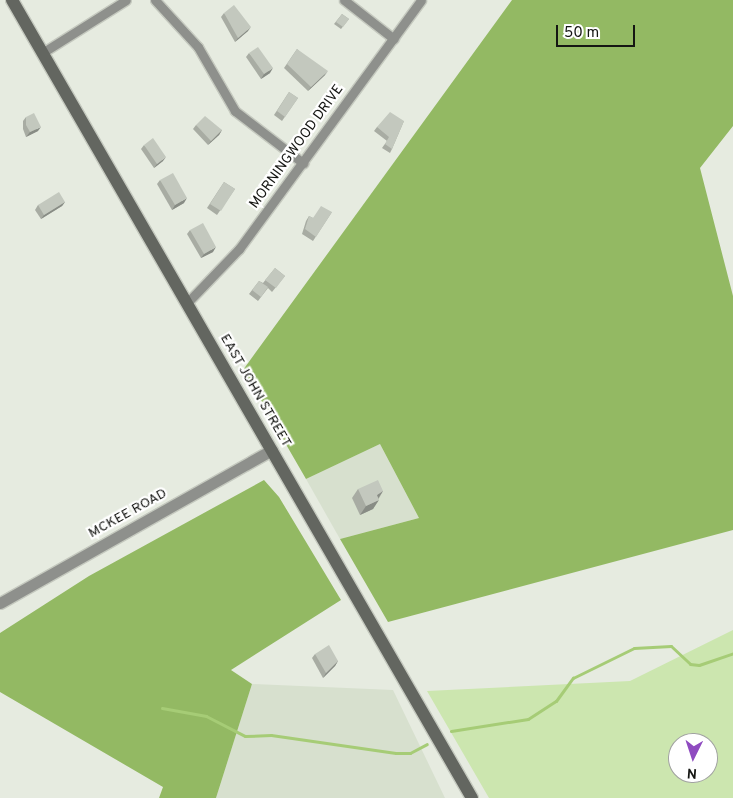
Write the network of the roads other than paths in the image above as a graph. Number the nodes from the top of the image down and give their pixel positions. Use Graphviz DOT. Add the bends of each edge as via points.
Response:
graph roads {
  1 [pos="12,0"];
  2 [pos="126,0"];
  3 [pos="155,0"];
  4 [pos="344,0"];
  5 [pos="421,0"];
  6 [pos="394,39"];
  7 [pos="42,53"];
  8 [pos="303,163"];
  9 [pos="187,303"];
  10 [pos="272,450"];
  11 [pos="0,603"];
  12 [pos="472,798"];
  1 -- 7 [label="main road, EAST JOHN STREET"];
  2 -- 7 [label="street"];
  3 -- 8 [label="street" via="198,47 235,111"];
  4 -- 6 [label="street"];
  5 -- 6 [label="street, MORNINGWOOD DRIVE"];
  6 -- 8 [label="street, MORNINGWOOD DRIVE"];
  7 -- 9 [label="main road, EAST JOHN STREET"];
  8 -- 9 [label="street, MORNINGWOOD DRIVE" via="239,249"];
  9 -- 10 [label="main road, EAST JOHN STREET"];
  10 -- 11 [label="street, MCKEE ROAD"];
  10 -- 12 [label="main road, EAST JOHN STREET"];
}
